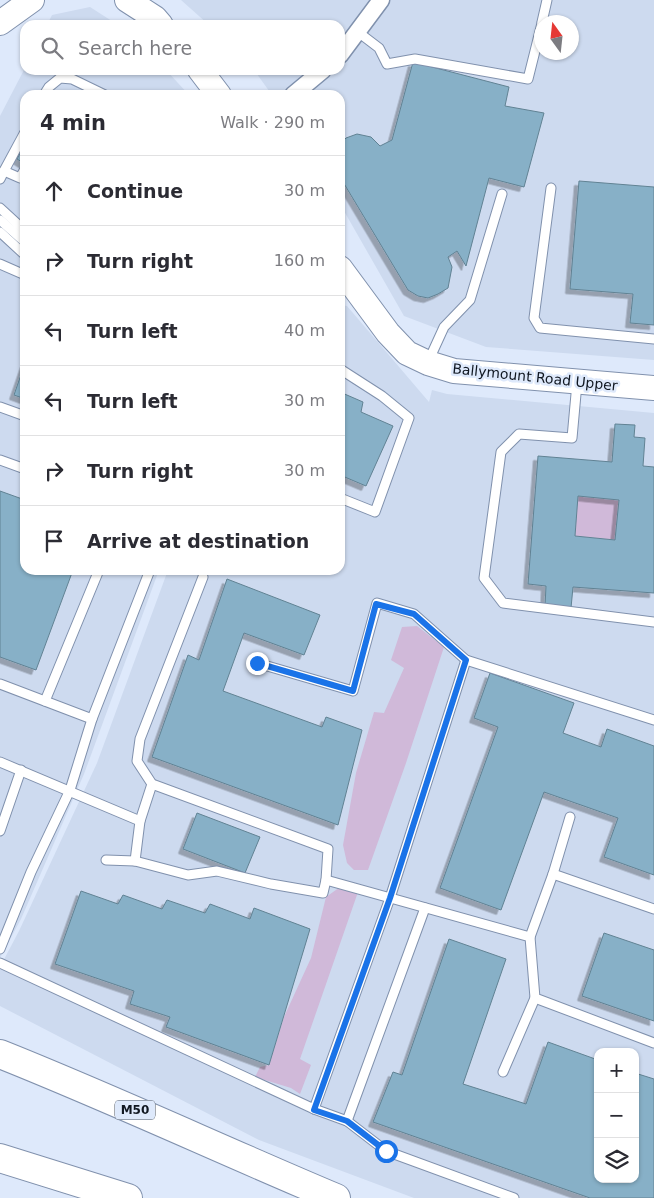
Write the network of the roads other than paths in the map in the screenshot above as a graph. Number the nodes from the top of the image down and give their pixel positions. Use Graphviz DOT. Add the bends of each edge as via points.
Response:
graph roads {
  1 [pos="3,0"];
  2 [pos="10,0"];
  3 [pos="32,0"];
  4 [pos="127,0"];
  5 [pos="382,0"];
  6 [pos="547,0"];
  7 [pos="0,15"];
  8 [pos="544,15"];
  9 [pos="157,20"];
  10 [pos="0,22"];
  11 [pos="358,32"];
  12 [pos="345,48"];
  13 [pos="534,55"];
  14 [pos="204,75"];
  15 [pos="317,75"];
  16 [pos="47,90"];
  17 [pos="95,90"];
  18 [pos="215,90"];
  19 [pos="299,90"];
  20 [pos="20,141"];
  21 [pos="2,175"];
  22 [pos="20,180"];
  23 [pos="551,188"];
  24 [pos="502,194"];
  25 [pos="0,208"];
  26 [pos="0,220"];
  27 [pos="20,226"];
  28 [pos="0,232"];
  29 [pos="20,238"];
  30 [pos="20,250"];
  31 [pos="0,264"];
  32 [pos="20,273"];
  33 [pos="345,275"];
  34 [pos="654,339"];
  35 [pos="428,363"];
  36 [pos="345,371"];
  37 [pos="577,381"];
  38 [pos="654,388"];
  39 [pos="0,407"];
  40 [pos="20,414"];
  41 [pos="0,460"];
  42 [pos="20,467"];
  43 [pos="345,500"];
  44 [pos="97,575"];
  45 [pos="148,575"];
  46 [pos="203,577"];
  47 [pos="654,622"];
  48 [pos="466,660"];
  49 [pos="257,663"];
  50 [pos="0,684"];
  51 [pos="46,701"];
  52 [pos="92,719"];
  53 [pos="654,720"];
  54 [pos="0,762"];
  55 [pos="21,770"];
  56 [pos="152,784"];
  57 [pos="70,790"];
  58 [pos="570,817"];
  59 [pos="140,821"];
  60 [pos="0,831"];
  61 [pos="106,860"];
  62 [pos="135,861"];
  63 [pos="553,874"];
  64 [pos="326,880"];
  65 [pos="390,898"];
  66 [pos="425,908"];
  67 [pos="654,909"];
  68 [pos="530,937"];
  69 [pos="0,948"];
  70 [pos="0,964"];
  71 [pos="536,998"];
  72 [pos="654,1043"];
  73 [pos="0,1054"];
  74 [pos="503,1072"];
  75 [pos="314,1110"];
  76 [pos="347,1121"];
  77 [pos="0,1158"];
  78 [pos="128,1198"];
  79 [pos="336,1198"];
  80 [pos="514,1198"];
  1 -- 7 [label="street"];
  2 -- 10 [label="street"];
  3 -- 10 [label="street"];
  4 -- 9 [label="street"];
  5 -- 11 [label="street"];
  6 -- 8 [label="lane"];
  11 -- 12 [label="street"];
  11 -- 13 [label="lane" via="379,48 387,64 415,59 528,79"];
  14 -- 18 [label="street"];
  15 -- 19 [label="street"];
  16 -- 17 [label="lane" via="60,78 72,79"];
  20 -- 21 [label="lane"];
  21 -- 22 [label="lane"];
  23 -- 34 [label="lane" via="534,318 540,328"];
  24 -- 35 [label="lane" via="470,300 444,327"];
  25 -- 27 [label="lane"];
  26 -- 29 [label="lane"];
  28 -- 30 [label="lane"];
  31 -- 32 [label="lane"];
  33 -- 35 [label="street, Ballymount Road Upper" via="388,333 407,353"];
  35 -- 37 [label="street, Ballymount Road Upper" via="454,370"];
  36 -- 43 [label="lane" via="409,418 375,512"];
  37 -- 38 [label="street, Ballymount Road Upper"];
  37 -- 47 [label="lane" via="572,438 518,434 501,452 484,578 503,603"];
  39 -- 40 [label="lane"];
  41 -- 42 [label="lane"];
  44 -- 51 [label="lane"];
  45 -- 52 [label="lane"];
  46 -- 56 [label="lane" via="140,739 137,761"];
  48 -- 49 [label="lane" via="414,614 376,604 353,691"];
  48 -- 53 [label="lane"];
  48 -- 65 [label="lane"];
  50 -- 51 [label="lane"];
  51 -- 52 [label="lane"];
  52 -- 57 [label="lane"];
  54 -- 55 [label="lane"];
  55 -- 57 [label="lane"];
  55 -- 60 [label="lane"];
  56 -- 59 [label="lane"];
  56 -- 64 [label="lane" via="328,849"];
  57 -- 59 [label="lane"];
  57 -- 69 [label="lane"];
  58 -- 63 [label="lane"];
  59 -- 62 [label="lane"];
  61 -- 62 [label="lane"];
  62 -- 64 [label="lane" via="188,876 217,871 323,893"];
  63 -- 67 [label="lane"];
  63 -- 68 [label="lane"];
  64 -- 65 [label="lane"];
  65 -- 66 [label="lane"];
  65 -- 75 [label="lane"];
  66 -- 68 [label="lane"];
  66 -- 76 [label="lane"];
  68 -- 71 [label="lane"];
  70 -- 75 [label="lane"];
  71 -- 72 [label="lane"];
  71 -- 74 [label="lane"];
  73 -- 79 [label="highway, M50"];
  75 -- 76 [label="lane"];
  76 -- 80 [label="lane" via="386,1151"];
  77 -- 78 [label="highway"];
}
